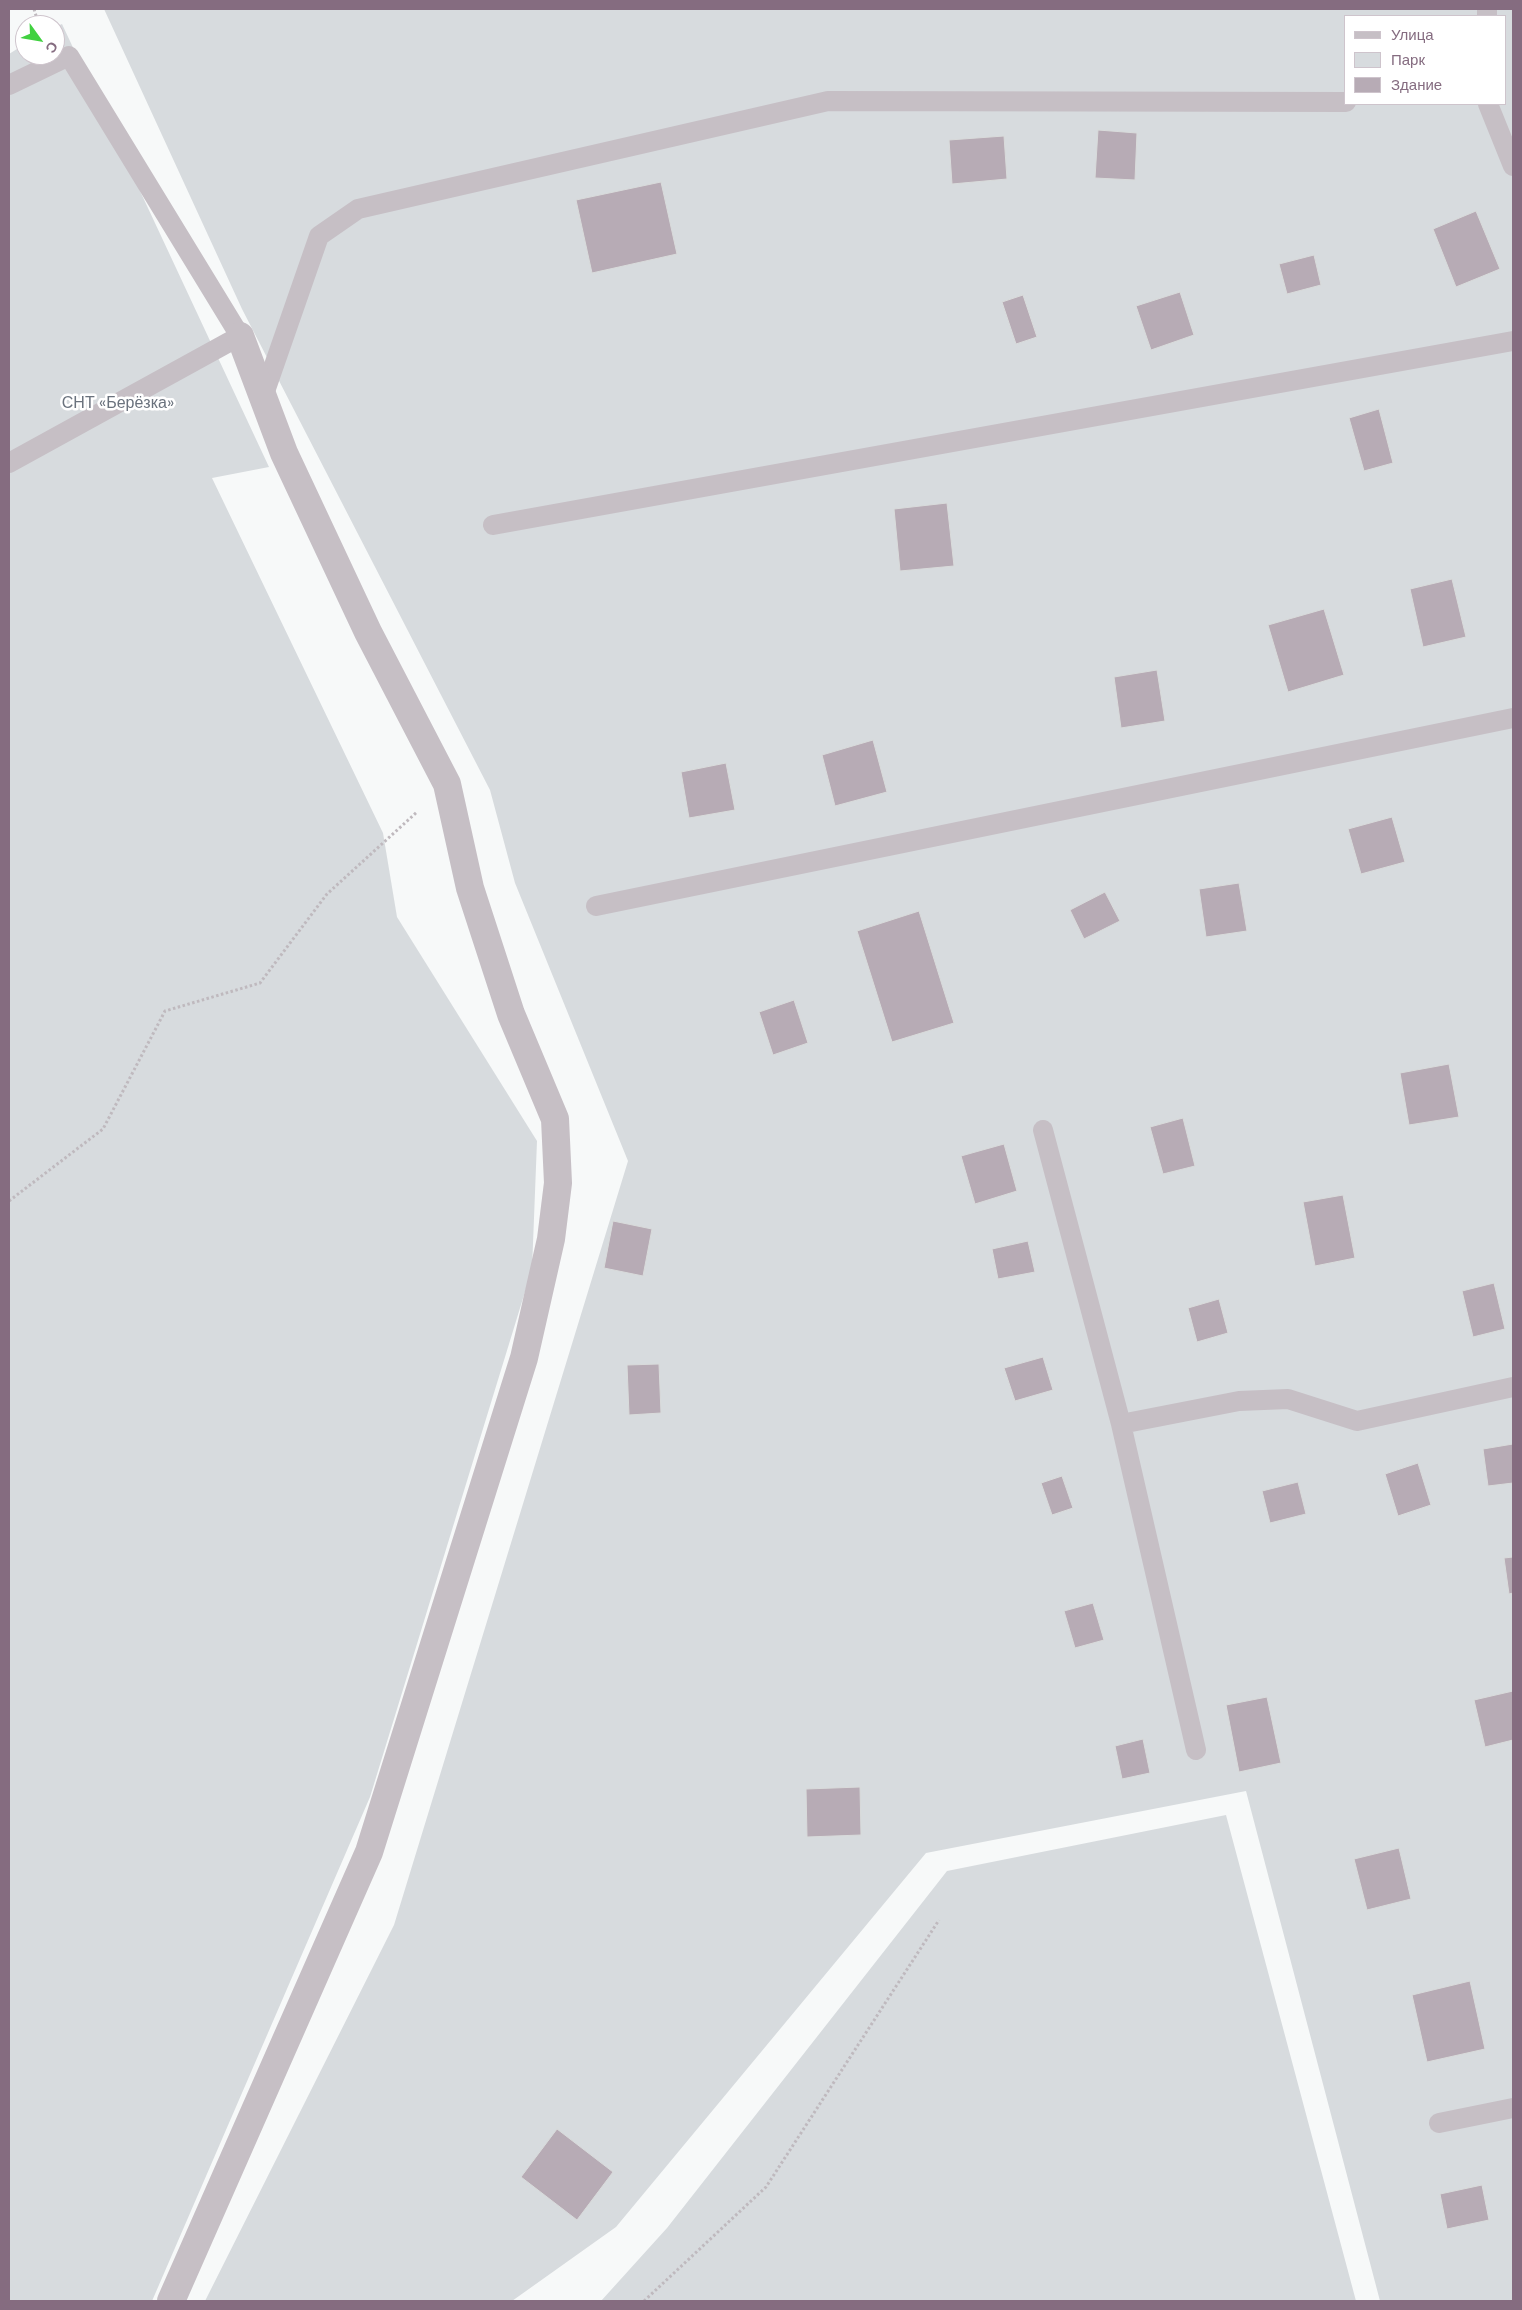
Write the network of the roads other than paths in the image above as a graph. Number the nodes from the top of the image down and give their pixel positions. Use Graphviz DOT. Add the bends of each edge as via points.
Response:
graph roads {
  1 [pos="9,85"];
  2 [pos="1344,102"];
  3 [pos="1488,105"];
  4 [pos="1513,166"];
  5 [pos="240,336"];
  6 [pos="1513,342"];
  7 [pos="263,397"];
  8 [pos="9,463"];
  9 [pos="493,525"];
  10 [pos="1513,718"];
  11 [pos="596,906"];
  12 [pos="1043,1130"];
  13 [pos="1513,1387"];
  14 [pos="1121,1424"];
  15 [pos="1196,1750"];
  16 [pos="1513,2108"];
  17 [pos="1439,2123"];
  18 [pos="171,2301"];
  1 -- 5 [label="lane" via="69,56"];
  2 -- 7 [label="lane" via="828,101 358,208 319,236"];
  3 -- 4 [label="lane"];
  5 -- 7 [label="street"];
  5 -- 8 [label="lane"];
  6 -- 9 [label="lane"];
  7 -- 18 [label="street" via="284,453 368,632 447,784 470,888 511,1014 555,1120 558,1182 551,1239 524,1358 369,1852"];
  10 -- 11 [label="lane"];
  12 -- 14 [label="lane"];
  13 -- 14 [label="lane" via="1358,1421 1288,1398 1239,1401"];
  14 -- 15 [label="lane"];
  16 -- 17 [label="lane"];
}
